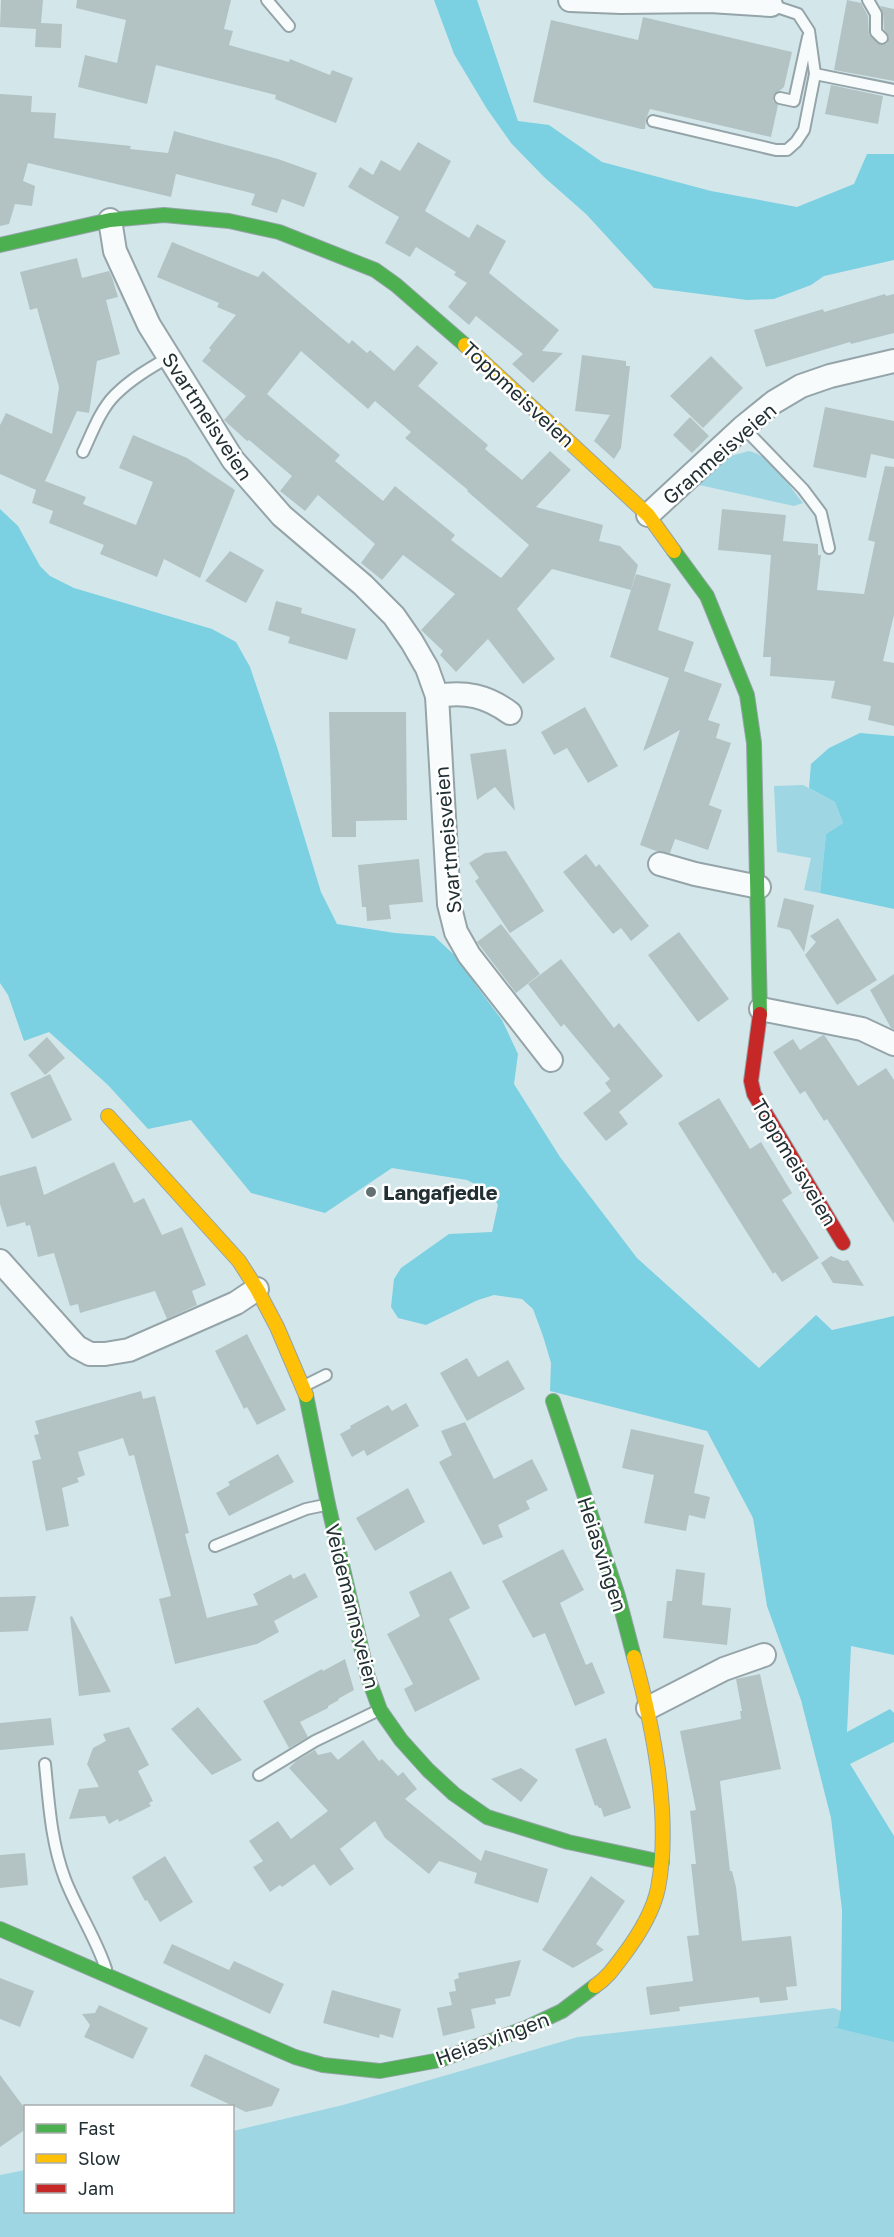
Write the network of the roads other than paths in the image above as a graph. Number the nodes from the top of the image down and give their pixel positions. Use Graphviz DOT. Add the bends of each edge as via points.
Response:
graph roads {
  1 [pos="267,0"];
  2 [pos="570,0"];
  3 [pos="868,0"];
  4 [pos="774,2"];
  5 [pos="289,26"];
  6 [pos="809,31"];
  7 [pos="882,38"];
  8 [pos="815,74"];
  9 [pos="894,90"];
  10 [pos="780,98"];
  11 [pos="653,121"];
  12 [pos="110,220"];
  13 [pos="0,245"];
  14 [pos="169,357"];
  15 [pos="894,361"];
  16 [pos="743,427"];
  17 [pos="83,452"];
  18 [pos="648,515"];
  19 [pos="829,548"];
  20 [pos="437,696"];
  21 [pos="510,713"];
  22 [pos="660,864"];
  23 [pos="759,887"];
  24 [pos="761,1009"];
  25 [pos="894,1044"];
  26 [pos="551,1060"];
  27 [pos="108,1116"];
  28 [pos="843,1243"];
  29 [pos="0,1261"];
  30 [pos="257,1289"];
  31 [pos="326,1375"];
  32 [pos="303,1386"];
  33 [pos="553,1401"];
  34 [pos="328,1504"];
  35 [pos="215,1546"];
  36 [pos="764,1655"];
  37 [pos="648,1708"];
  38 [pos="380,1710"];
  39 [pos="45,1764"];
  40 [pos="259,1775"];
  41 [pos="662,1862"];
  42 [pos="0,1929"];
  43 [pos="108,1977"];
  1 -- 5 [label="lane"];
  2 -- 4 [label="street"];
  3 -- 7 [label="lane" via="876,14 876,32"];
  4 -- 6 [label="lane" via="798,14"];
  6 -- 8 [label="lane"];
  6 -- 10 [label="lane" via="794,101"];
  8 -- 9 [label="lane"];
  8 -- 11 [label="lane" via="804,130 787,150"];
  12 -- 13 [label="street, Toppmeisveien"];
  12 -- 14 [label="street, Svartmeisveien" via="115,251 149,325"];
  12 -- 18 [label="street, Toppmeisveien" via="164,215 229,221 279,232 375,270 457,337"];
  14 -- 17 [label="lane" via="114,396"];
  14 -- 20 [label="street, Svartmeisveien" via="233,460 253,484 282,516 394,616 427,668"];
  15 -- 16 [label="street, Granmeisveien" via="801,386"];
  16 -- 18 [label="street, Granmeisveien"];
  16 -- 19 [label="lane" via="774,456 821,513"];
  18 -- 23 [label="street, Toppmeisveien" via="707,596 747,695 754,743"];
  20 -- 21 [label="street" via="477,696 492,700"];
  20 -- 26 [label="street, Svartmeisveien" via="449,904 456,932 469,955"];
  22 -- 23 [label="street"];
  23 -- 24 [label="street, Toppmeisveien"];
  24 -- 25 [label="street" via="862,1029"];
  24 -- 28 [label="street, Toppmeisveien" via="751,1081 754,1094"];
  27 -- 30 [label="street, Veidemannsveien" via="238,1261"];
  29 -- 30 [label="street" via="77,1347 90,1354 129,1350 236,1303"];
  30 -- 32 [label="street, Veidemannsveien"];
  31 -- 32 [label="lane"];
  32 -- 34 [label="street, Veidemannsveien"];
  33 -- 37 [label="street, Heiasvingen" via="618,1596"];
  34 -- 35 [label="lane"];
  34 -- 38 [label="street, Veidemannsveien" via="368,1677"];
  36 -- 37 [label="street" via="724,1669"];
  37 -- 41 [label="street, Heiasvingen" via="664,1823"];
  38 -- 40 [label="lane" via="315,1741"];
  38 -- 41 [label="street, Veidemannsveien" via="428,1770 487,1817 568,1842"];
  39 -- 43 [label="lane" via="55,1850"];
  41 -- 43 [label="street, Heiasvingen" via="651,1910 636,1940 606,1978 562,2012 440,2060 380,2071 323,2065 295,2057"];
  42 -- 43 [label="street, Heiasvingen"];
}
